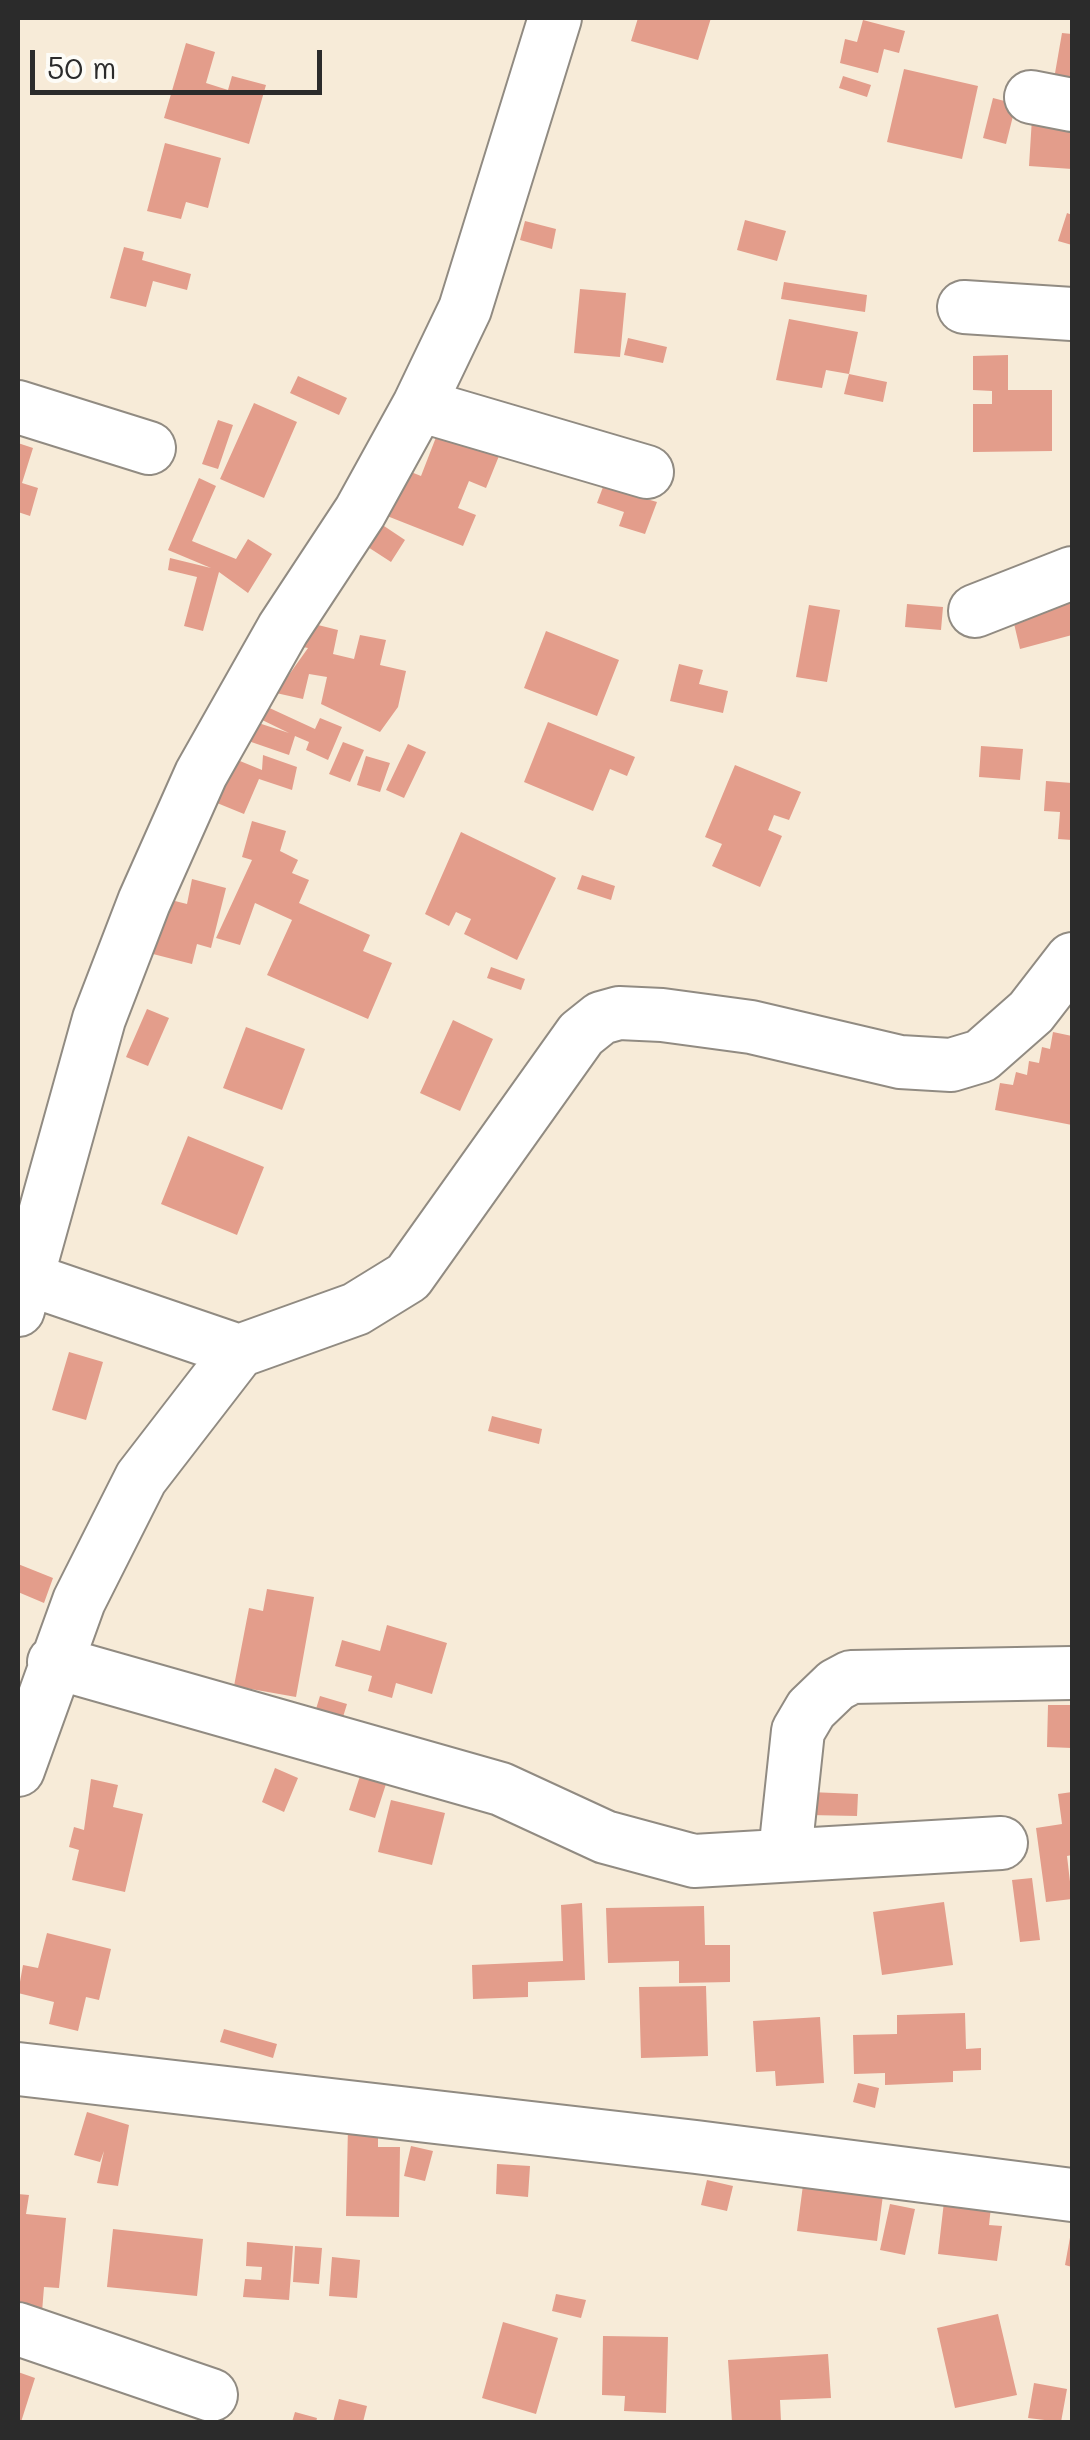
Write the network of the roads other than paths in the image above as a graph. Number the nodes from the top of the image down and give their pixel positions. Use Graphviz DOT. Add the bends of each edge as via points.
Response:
graph roads {
  1 [pos="554,18"];
  2 [pos="964,307"];
  3 [pos="1072,314"];
  4 [pos="419,405"];
  5 [pos="18,407"];
  6 [pos="148,448"];
  7 [pos="647,472"];
  8 [pos="1072,573"];
  9 [pos="974,611"];
  10 [pos="1072,958"];
  11 [pos="31,1215"];
  12 [pos="23,1294"];
  13 [pos="239,1351"];
  14 [pos="54,1662"];
  15 [pos="1072,1674"];
  16 [pos="18,1770"];
  17 [pos="1002,1843"];
  18 [pos="785,1854"];
  19 [pos="18,2069"];
  20 [pos="1072,2195"];
  21 [pos="18,2329"];
  22 [pos="212,2394"];
  1 -- 4 [label="street" via="488,245"];
  2 -- 3 [label="street"];
  4 -- 7 [label="street"];
  4 -- 11 [label="street" via="201,774 99,1019"];
  5 -- 6 [label="street"];
  8 -- 9 [label="street"];
  10 -- 13 [label="street" via="1030,1012 981,1056 951,1064 900,1062 662,1015 601,1018 581,1034 408,1277 356,1309"];
  11 -- 12 [label="street"];
  12 -- 13 [label="street"];
  13 -- 14 [label="street" via="141,1478"];
  14 -- 16 [label="street"];
  14 -- 18 [label="street" via="501,1789 605,1836 694,1861"];
  15 -- 18 [label="street" via="851,1677 836,1684 798,1731"];
  17 -- 18 [label="street"];
  19 -- 20 [label="street"];
  21 -- 22 [label="street"];
}
